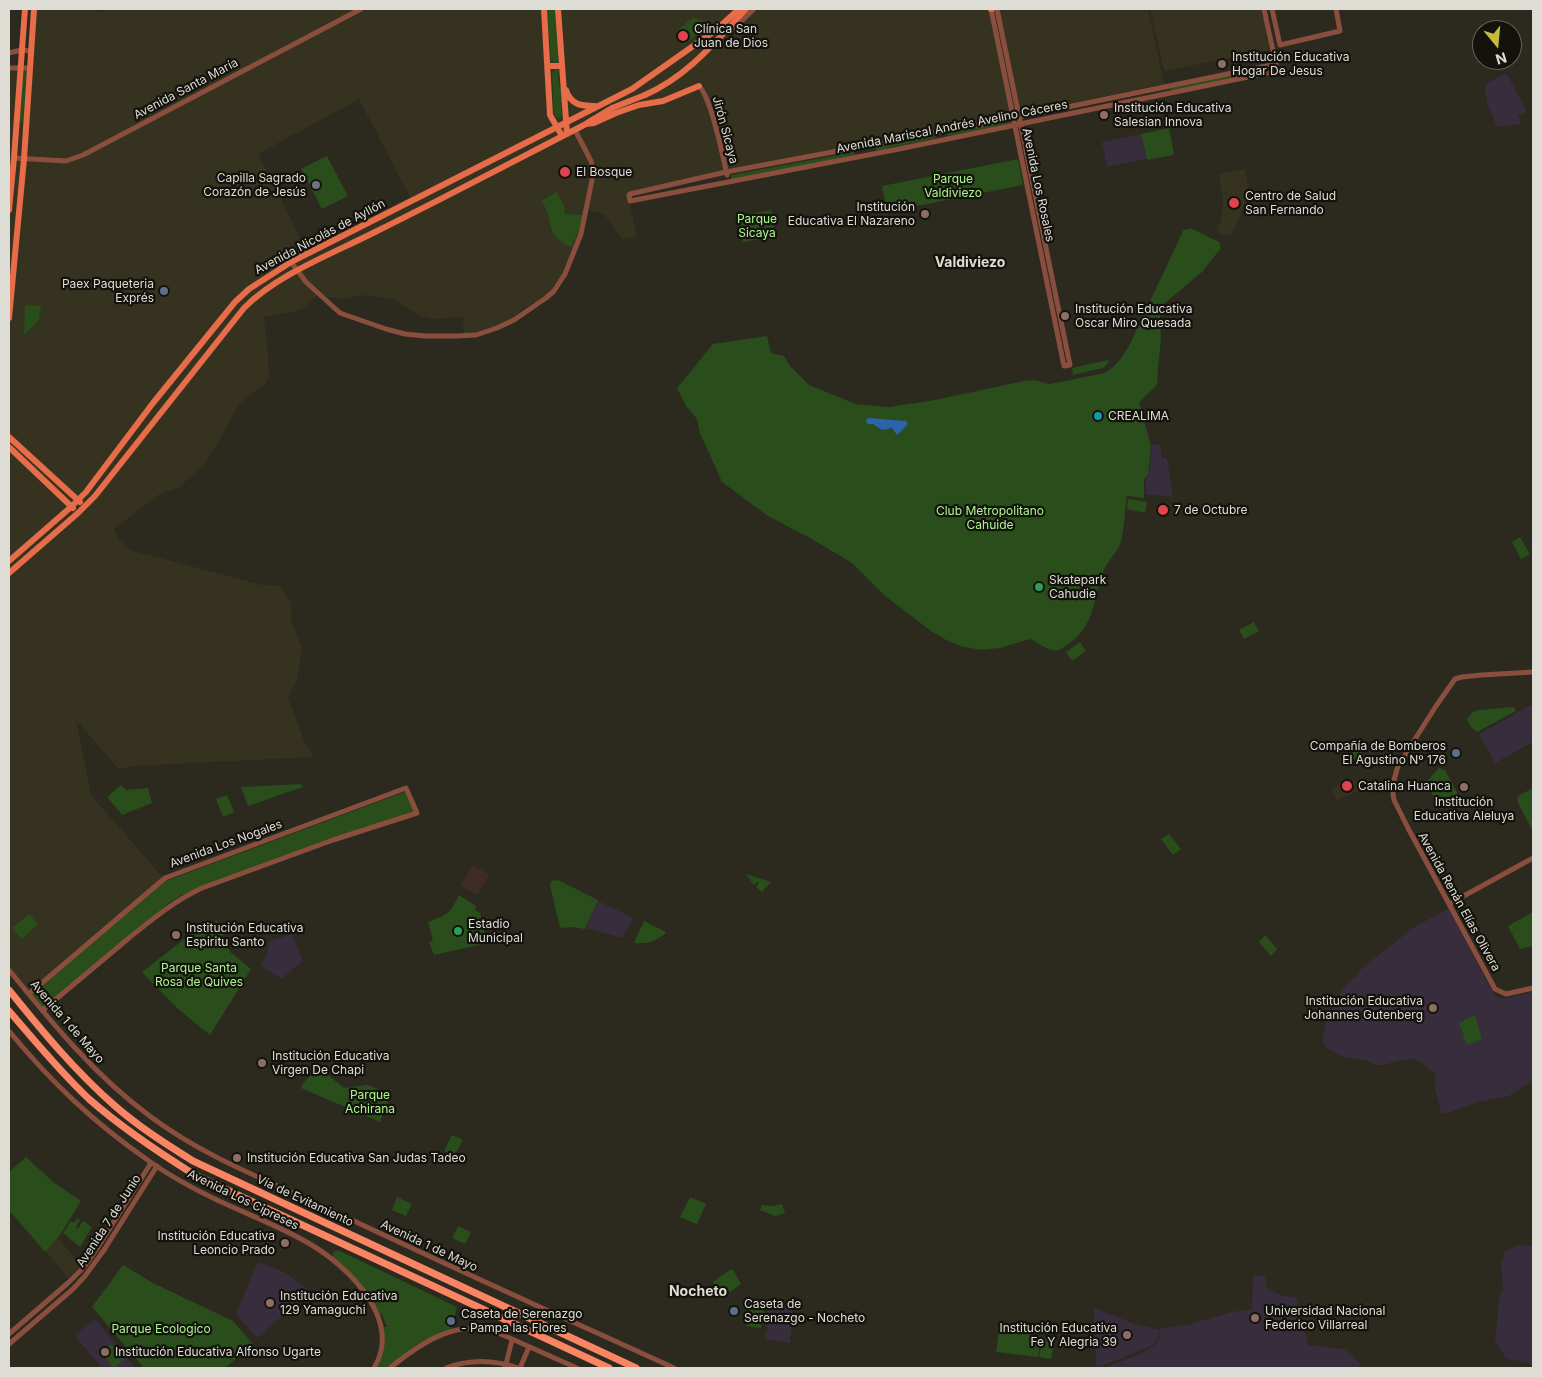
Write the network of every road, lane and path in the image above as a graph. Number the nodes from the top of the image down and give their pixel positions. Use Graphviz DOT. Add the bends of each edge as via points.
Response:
graph roads {
  1 [pos="25,9"];
  2 [pos="34,9"];
  3 [pos="361,9"];
  4 [pos="544,9"];
  5 [pos="558,9"];
  6 [pos="738,9"];
  7 [pos="746,9"];
  8 [pos="754,9"];
  9 [pos="991,9"];
  10 [pos="997,9"];
  11 [pos="1264,9"];
  12 [pos="1272,9"];
  13 [pos="1336,9"];
  14 [pos="720,27"];
  15 [pos="731,31"];
  16 [pos="22,50"];
  17 [pos="31,50"];
  18 [pos="9,53"];
  19 [pos="1276,64"];
  20 [pos="548,66"];
  21 [pos="562,66"];
  22 [pos="9,68"];
  23 [pos="20,68"];
  24 [pos="30,68"];
  25 [pos="563,80"];
  26 [pos="699,86"];
  27 [pos="597,106"];
  28 [pos="1016,117"];
  29 [pos="566,122"];
  30 [pos="586,124"];
  31 [pos="1018,125"];
  32 [pos="556,126"];
  33 [pos="575,130"];
  34 [pos="564,135"];
  35 [pos="14,158"];
  36 [pos="24,160"];
  37 [pos="726,172"];
  38 [pos="728,181"];
  39 [pos="657,188"];
  40 [pos="659,196"];
  41 [pos="9,210"];
  42 [pos="290,262"];
  43 [pos="297,271"];
  44 [pos="9,318"];
  45 [pos="1067,366"];
  46 [pos="9,437"];
  47 [pos="9,447"];
  48 [pos="78,500"];
  49 [pos="71,506"];
  50 [pos="85,507"];
  51 [pos="78,513"];
  52 [pos="9,561"];
  53 [pos="9,573"];
  54 [pos="1533,672"];
  55 [pos="1533,858"];
  56 [pos="1448,904"];
  57 [pos="9,970"];
  58 [pos="1533,988"];
  59 [pos="9,990"];
  60 [pos="29,994"];
  61 [pos="43,1010"];
  62 [pos="9,1011"];
  63 [pos="9,1031"];
  64 [pos="11,1038"];
  65 [pos="151,1163"];
  66 [pos="157,1166"];
  67 [pos="9,1334"];
  68 [pos="512,1340"];
  69 [pos="9,1344"];
  70 [pos="529,1347"];
  71 [pos="506,1366"];
  72 [pos="374,1368"];
  73 [pos="390,1368"];
  74 [pos="446,1368"];
  75 [pos="519,1368"];
  76 [pos="577,1368"];
  77 [pos="609,1368"];
  78 [pos="636,1368"];
  79 [pos="674,1368"];
  1 -- 16 [label="main road"];
  2 -- 17 [label="main road"];
  3 -- 36 [label="street, Avenida Santa María" via="83,155 66,161"];
  4 -- 20 [label="main road"];
  5 -- 21 [label="main road"];
  6 -- 14 [label="main road, Avenida Nicolás de Ayllón"];
  7 -- 30 [label="main road, bridge" via="673,81 612,108"];
  8 -- 15 [label="street"];
  9 -- 28 [label="street, Avenida Los Rosales"];
  10 -- 28 [label="street, Avenida Los Rosales"];
  11 -- 19 [label="street"];
  12 -- 13 [label="street" via="1280,45 1340,31"];
  14 -- 15 [label="main road" via="726,33"];
  14 -- 27 [label="main road, Avenida Nicolás de Ayllón" via="632,89"];
  16 -- 17 [label="street"];
  16 -- 18 [label="street"];
  16 -- 23 [label="main road"];
  17 -- 24 [label="main road"];
  19 -- 28 [label="street, Avenida Mariscal Andrés Avelino Cáceres"];
  19 -- 31 [label="street, Avenida Mariscal Andrés Avelino Cáceres" via="1277,71"];
  20 -- 21 [label="main road"];
  20 -- 32 [label="main road" via="550,115"];
  21 -- 25 [label="main road"];
  22 -- 23 [label="street"];
  23 -- 24 [label="street"];
  23 -- 35 [label="main road"];
  24 -- 36 [label="main road"];
  25 -- 27 [label="main road" via="568,96 576,104"];
  25 -- 29 [label="main road"];
  26 -- 30 [label="main road, Avenida Nicolás de Ayllón"];
  26 -- 37 [label="street, Jirón Sicaya" via="704,90"];
  27 -- 29 [label="main road, Avenida Nicolás de Ayllón"];
  28 -- 31 [label="street, Avenida Los Rosales"];
  28 -- 37 [label="street, Avenida Mariscal Andrés Avelino Cáceres"];
  29 -- 32 [label="main road, Avenida Nicolás de Ayllón"];
  29 -- 34 [label="main road"];
  30 -- 33 [label="main road, Avenida Nicolás de Ayllón"];
  31 -- 38 [label="street, Avenida Mariscal Andrés Avelino Cáceres"];
  31 -- 45 [label="street, Avenida Los Rosales"];
  32 -- 34 [label="main road"];
  32 -- 42 [label="main road, Avenida Nicolás de Ayllón"];
  33 -- 34 [label="main road, Avenida Nicolás de Ayllón"];
  33 -- 43 [label="street" via="593,169 581,234 565,274 554,290 514,320 476,335 426,336 386,330 340,314"];
  34 -- 43 [label="main road, Avenida Nicolás de Ayllón"];
  35 -- 36 [label="street, Avenida Santa María"];
  35 -- 41 [label="main road"];
  36 -- 44 [label="main road"];
  37 -- 38 [label="street, Jirón Sicaya"];
  37 -- 39 [label="street, Avenida Mariscal Andrés Avelino Cáceres"];
  38 -- 40 [label="street, Avenida Mariscal Andrés Avelino Cáceres"];
  39 -- 40 [label="street"];
  39 -- 40 [label="street, Avenida Mariscal Andrés Avelino Cáceres" via="630,194 630,202"];
  42 -- 43 [label="street"];
  42 -- 48 [label="main road, Avenida Nicolás de Ayllón" via="253,285 235,302"];
  43 -- 50 [label="main road, Avenida Nicolás de Ayllón" via="266,289 244,308"];
  46 -- 48 [label="main road"];
  47 -- 49 [label="main road"];
  48 -- 49 [label="main road, Avenida Nicolás de Ayllón"];
  48 -- 50 [label="main road"];
  49 -- 51 [label="main road"];
  49 -- 52 [label="main road, Avenida Nicolás de Ayllón"];
  50 -- 51 [label="main road, Avenida Nicolás de Ayllón"];
  51 -- 53 [label="main road, Avenida Nicolás de Ayllón"];
  54 -- 56 [label="street, Avenida Renán Elías Olivera" via="1455,679 1398,766 1392,788 1394,800"];
  55 -- 56 [label="street"];
  56 -- 58 [label="street, Avenida Renán Elías Olivera" via="1495,989 1506,994"];
  57 -- 60 [label="street, Avenida 1 de Mayo"];
  59 -- 78 [label="highway, Vía de Evitamiento" via="61,1053 98,1091 159,1140 238,1182"];
  60 -- 61 [label="street, Avenida 1 de Mayo"];
  60 -- 61 [label="street, Avenida Los Nogales" via="165,878 406,788 416,813 182,897"];
  61 -- 79 [label="street, Avenida 1 de Mayo" via="76,1051 121,1093 151,1117 215,1157"];
  62 -- 77 [label="highway, Vía de Evitamiento" via="52,1060 109,1116 195,1175"];
  63 -- 64 [label="street, Avenida Los Cipreses"];
  64 -- 65 [label="street, Avenida Los Cipreses" via="78,1106"];
  65 -- 66 [label="street, Avenida Los Cipreses"];
  65 -- 67 [label="street, Avenida 7 de Junio" via="84,1267"];
  66 -- 69 [label="street, Avenida 7 de Junio" via="85,1276"];
  66 -- 72 [label="street, Avenida Los Cipreses" via="197,1190 310,1243 346,1272 366,1295 381,1324 382,1351"];
  68 -- 70 [label="street"];
  68 -- 71 [label="street"];
  68 -- 73 [label="street" via="486,1329 453,1331 431,1339"];
  70 -- 75 [label="street"];
  70 -- 76 [label="street"];
  71 -- 74 [label="street" via="487,1361"];
  71 -- 75 [label="street"];
}
